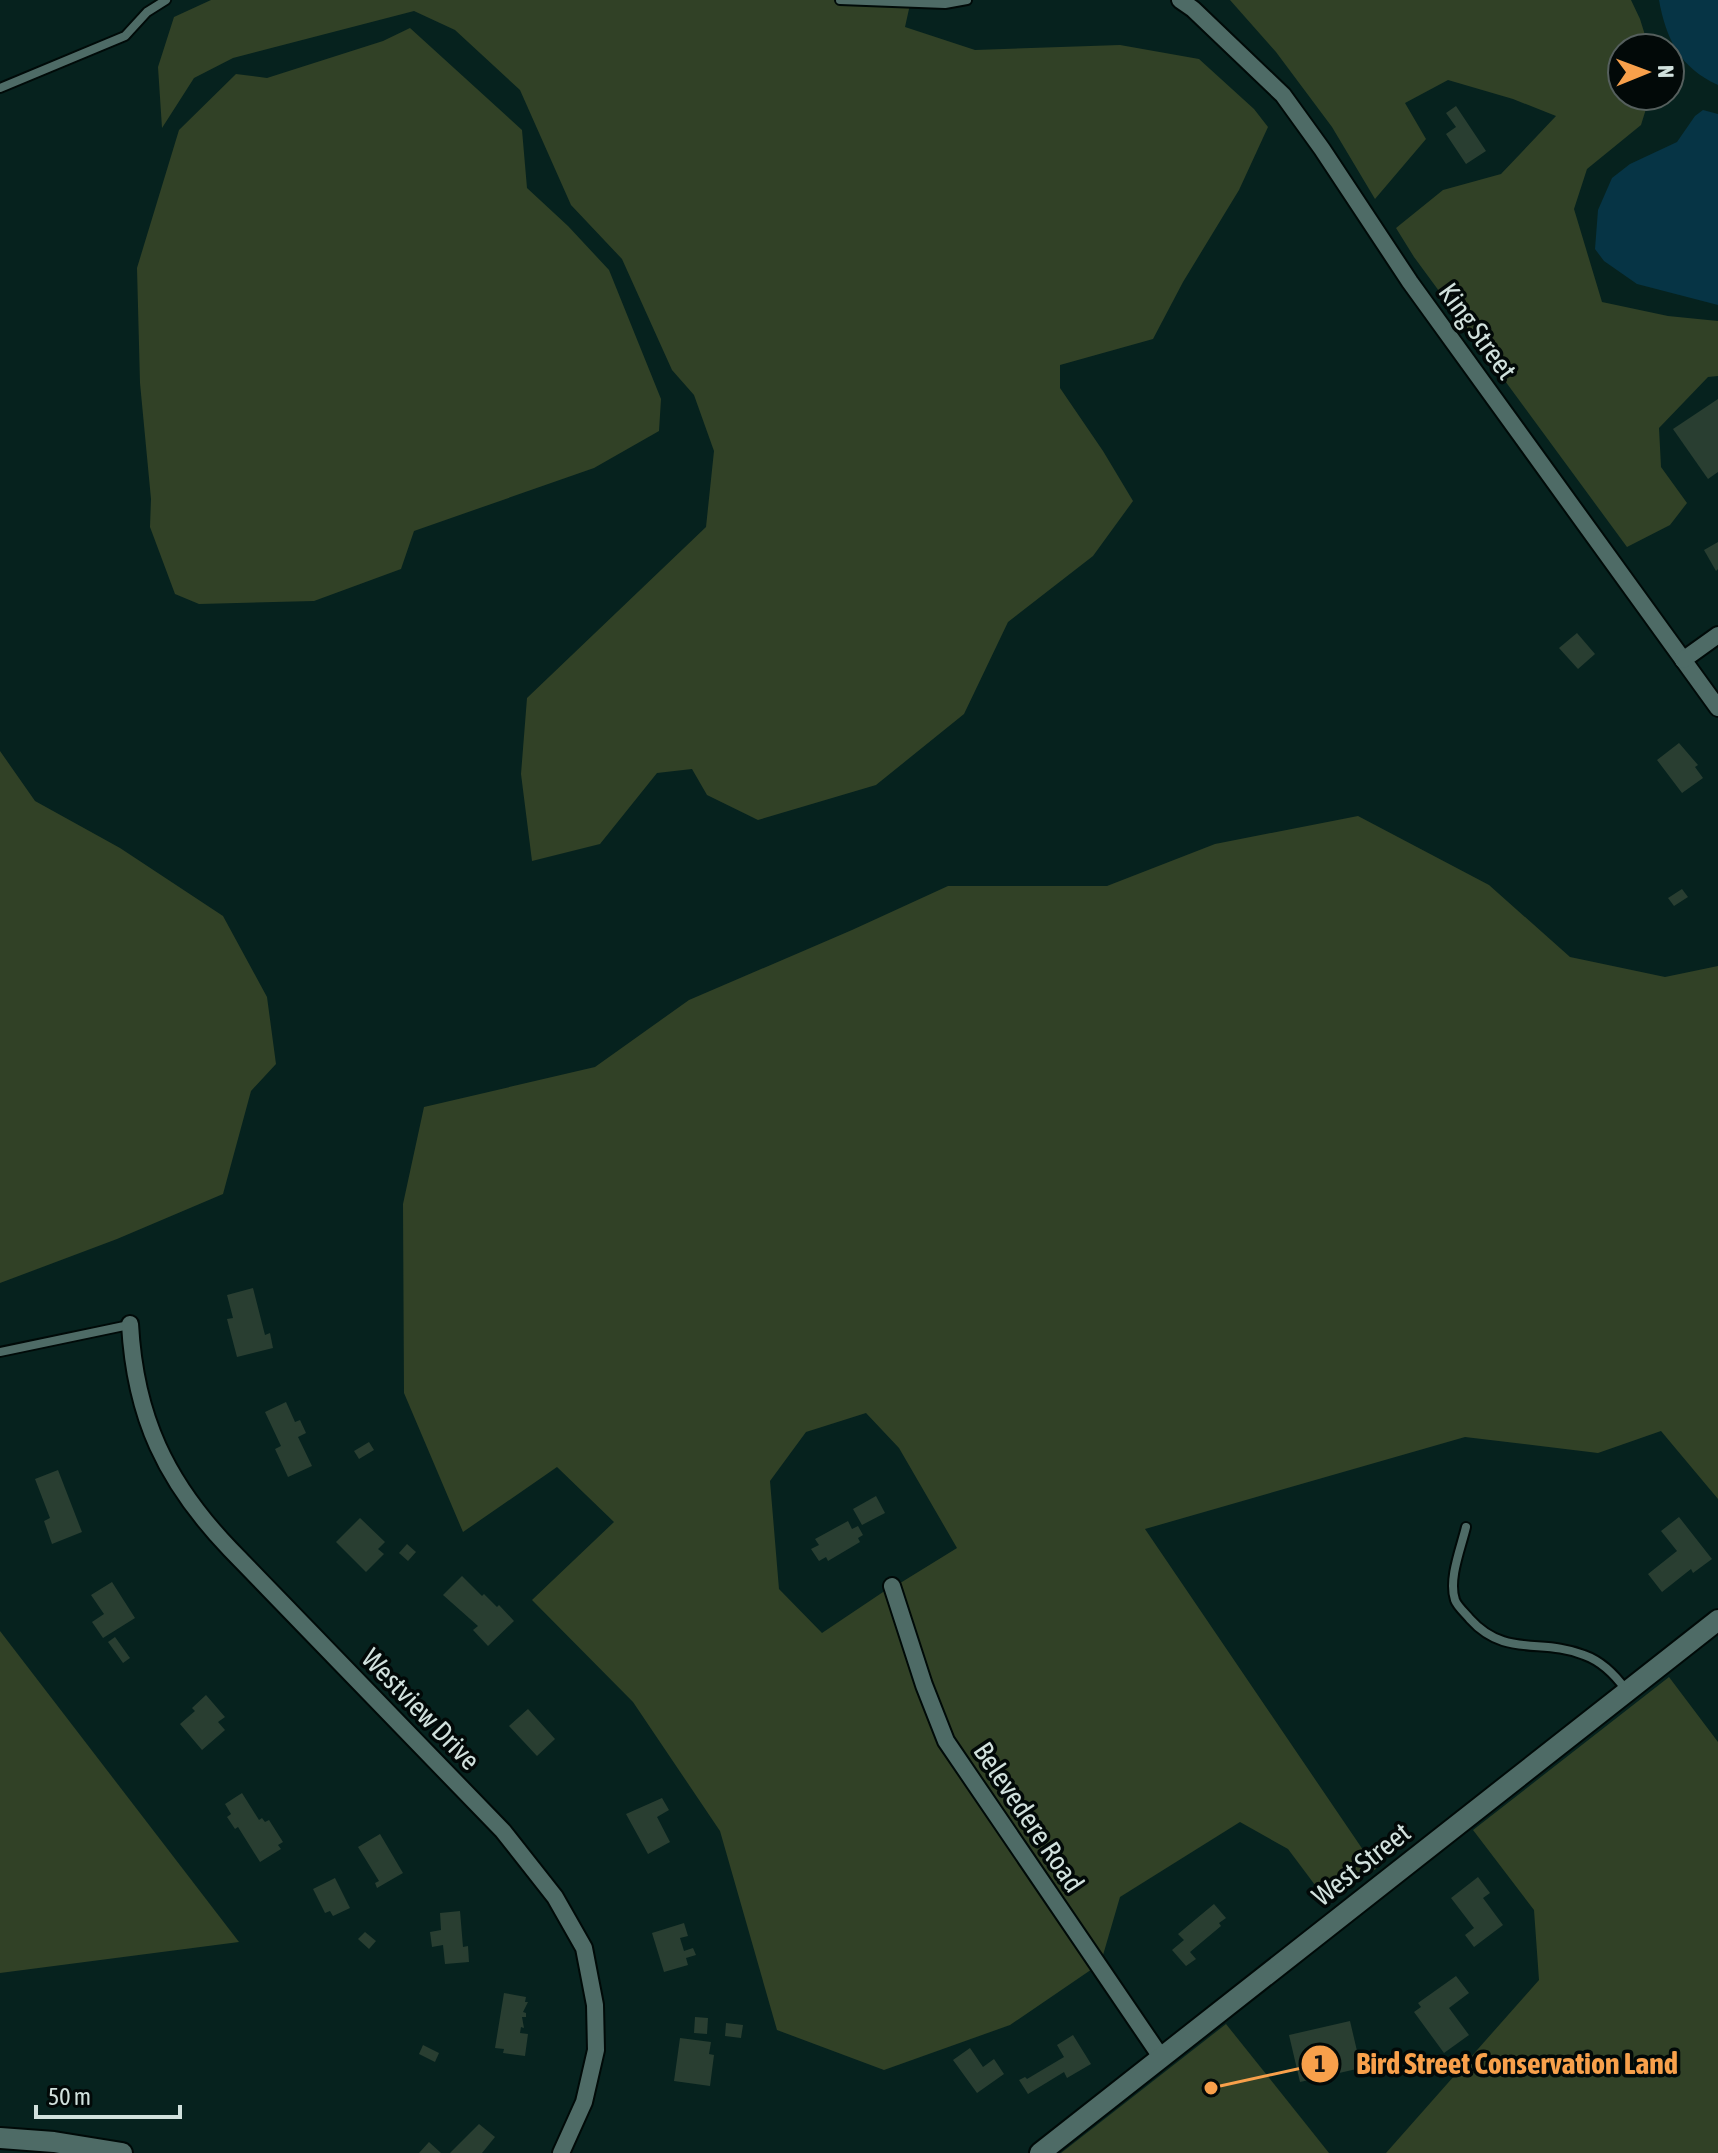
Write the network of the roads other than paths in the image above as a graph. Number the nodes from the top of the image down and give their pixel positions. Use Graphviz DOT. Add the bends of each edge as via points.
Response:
graph roads {
  1 [pos="166,0"];
  2 [pos="840,0"];
  3 [pos="967,0"];
  4 [pos="1180,0"];
  5 [pos="0,88"];
  6 [pos="1718,635"];
  7 [pos="1683,660"];
  8 [pos="1718,708"];
  9 [pos="130,1324"];
  10 [pos="0,1352"];
  11 [pos="1466,1527"];
  12 [pos="892,1586"];
  13 [pos="1718,1620"];
  14 [pos="1627,1691"];
  15 [pos="1161,2057"];
  16 [pos="0,2138"];
  17 [pos="122,2153"];
  18 [pos="561,2153"];
  19 [pos="1040,2153"];
  1 -- 5 [label="lane" via="125,36"];
  2 -- 3 [label="lane"];
  4 -- 7 [label="street, King Street" via="1283,95 1410,282"];
  6 -- 7 [label="street"];
  7 -- 8 [label="street, King Street"];
  9 -- 10 [label="lane"];
  9 -- 18 [label="street, Westview Drive" via="140,1400 173,1477 189,1500 239,1559 503,1831 555,1897 584,1948 595,2005 596,2050 584,2102"];
  11 -- 14 [label="lane" via="1454,1580 1455,1601 1473,1622 1515,1646 1585,1655"];
  12 -- 15 [label="street, Belevedere Road" via="946,1741"];
  13 -- 14 [label="street, West Street"];
  14 -- 15 [label="street, West Street"];
  15 -- 19 [label="street, West Street"];
  16 -- 17 [label="street"];
}
